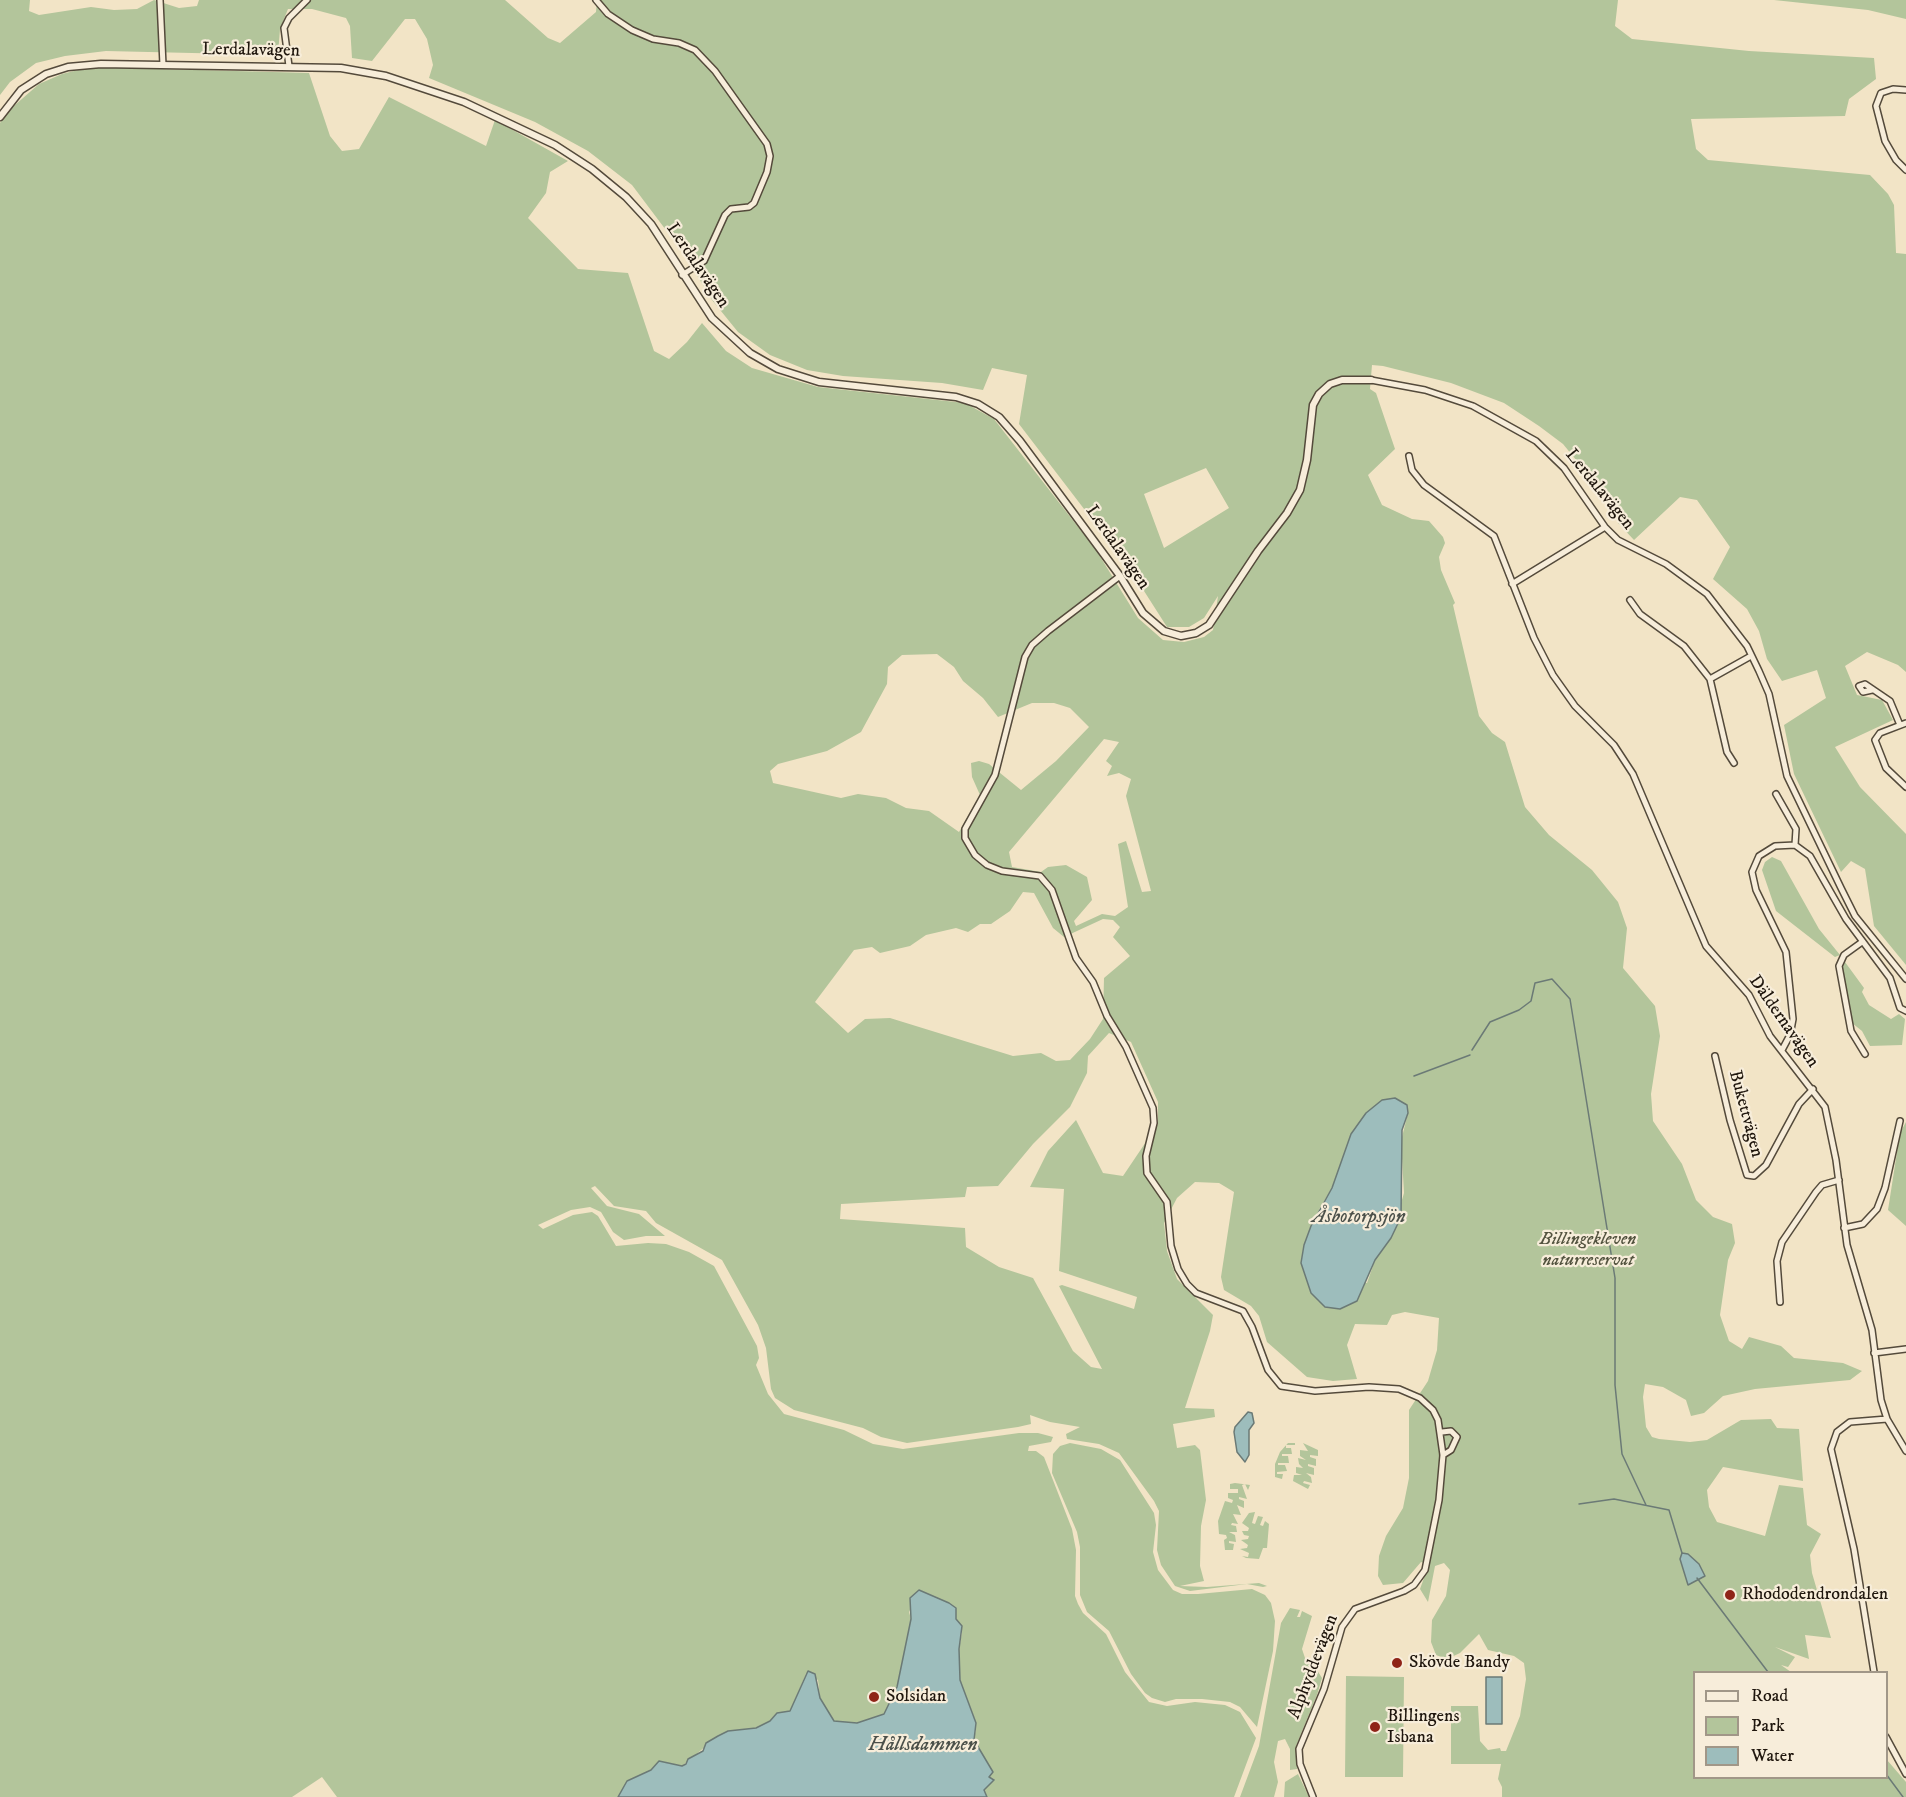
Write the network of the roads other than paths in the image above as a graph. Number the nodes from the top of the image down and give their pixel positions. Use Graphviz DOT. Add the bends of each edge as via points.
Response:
graph roads {
  1 [pos="160,0"];
  2 [pos="307,0"];
  3 [pos="596,0"];
  4 [pos="163,65"];
  5 [pos="289,66"];
  6 [pos="1906,90"];
  7 [pos="0,117"];
  8 [pos="1906,170"];
  9 [pos="682,275"];
  10 [pos="1371,380"];
  11 [pos="1409,456"];
  12 [pos="1605,527"];
  13 [pos="1120,576"];
  14 [pos="1512,584"];
  15 [pos="1630,600"];
  16 [pos="1751,656"];
  17 [pos="1710,678"];
  18 [pos="1872,690"];
  19 [pos="1903,724"];
  20 [pos="1734,763"];
  21 [pos="1906,787"];
  22 [pos="1776,794"];
  23 [pos="1796,845"];
  24 [pos="1862,942"];
  25 [pos="1906,979"];
  26 [pos="1906,1011"];
  27 [pos="1782,1050"];
  28 [pos="1865,1054"];
  29 [pos="1715,1056"];
  30 [pos="1813,1089"];
  31 [pos="1900,1121"];
  32 [pos="1839,1180"];
  33 [pos="1844,1228"];
  34 [pos="1780,1302"];
  35 [pos="1906,1348"];
  36 [pos="1874,1353"];
  37 [pos="1887,1419"];
  38 [pos="1442,1432"];
  39 [pos="1906,1451"];
  40 [pos="1443,1455"];
  41 [pos="1874,1671"];
  42 [pos="1888,1739"];
  43 [pos="1906,1774"];
  44 [pos="1313,1797"];
  1 -- 4 [label="street"];
  2 -- 5 [label="street" via="284,28"];
  3 -- 9 [label="street" via="608,14 632,30 695,50 715,71 767,144 767,172 754,203 725,214 704,261"];
  4 -- 5 [label="street, Lerdalavägen"];
  4 -- 7 [label="street, Lerdalavägen" via="68,67 33,81"];
  5 -- 9 [label="street, Lerdalavägen" via="363,71 414,84 464,102 555,145 626,197 651,224"];
  6 -- 8 [label="street" via="1887,90 1877,99 1876,114 1885,141"];
  9 -- 13 [label="street, Lerdalavägen" via="729,336 778,369 819,382 956,397 999,417"];
  10 -- 12 [label="street, Lerdalavägen" via="1425,390 1473,406 1536,441 1564,468"];
  10 -- 13 [label="street, Lerdalavägen" via="1342,380 1319,394 1313,405 1300,490 1209,625 1189,635 1164,631 1143,613"];
  11 -- 14 [label="street, Däldernavägen" via="1412,470 1424,485 1494,536"];
  12 -- 14 [label="street"];
  12 -- 16 [label="street, Lerdalavägen" via="1618,540 1666,564 1707,594"];
  13 -- 38 [label="street" via="1048,631 1025,657 999,763 965,829 967,844 987,865 1040,876 1052,890 1076,958 1093,982 1153,1108 1147,1173 1167,1202 1171,1246 1187,1284 1196,1293 1243,1311 1268,1370 1281,1386 1315,1391 1369,1387 1410,1392 1433,1410"];
  14 -- 27 [label="street, Däldernavägen" via="1553,675 1575,706 1614,745 1633,774 1706,946 1749,995 1770,1036"];
  15 -- 17 [label="street" via="1640,614 1684,646"];
  16 -- 17 [label="street"];
  16 -- 25 [label="street, Lerdalavägen" via="1769,694 1781,753 1797,801 1855,916"];
  17 -- 20 [label="street" via="1727,752"];
  18 -- 19 [label="street" via="1890,701"];
  19 -- 21 [label="street" via="1880,733 1875,740 1886,768"];
  22 -- 23 [label="street" via="1796,829"];
  23 -- 24 [label="street" via="1810,856"];
  23 -- 27 [label="street" via="1767,850 1759,856 1752,872 1756,890 1787,958 1793,1019"];
  24 -- 26 [label="street" via="1890,978 1900,1008"];
  24 -- 28 [label="street" via="1844,955 1839,966 1851,1031"];
  27 -- 30 [label="street, Däldernavägen"];
  29 -- 30 [label="street, Bukettvägen" via="1747,1175 1754,1176 1766,1165 1799,1104"];
  30 -- 32 [label="street, Däldernavägen" via="1828,1116"];
  31 -- 33 [label="street" via="1877,1209 1863,1224"];
  32 -- 33 [label="street, Däldernavägen"];
  32 -- 34 [label="street" via="1822,1185 1782,1242 1777,1262"];
  33 -- 36 [label="street, Däldernavägen" via="1869,1316"];
  35 -- 36 [label="street"];
  36 -- 37 [label="street, Däldernavägen"];
  37 -- 39 [label="street, Däldernavägen"];
  37 -- 41 [label="street" via="1850,1422 1837,1432 1831,1449 1854,1549"];
  38 -- 40 [label="street"];
  38 -- 40 [label="street" via="1451,1431 1457,1437 1456,1444"];
  40 -- 44 [label="street, Alphyddevägen" via="1425,1570 1414,1585 1396,1595 1359,1606 1342,1627 1324,1689 1299,1749 1300,1764"];
  42 -- 43 [label="street"];
}
